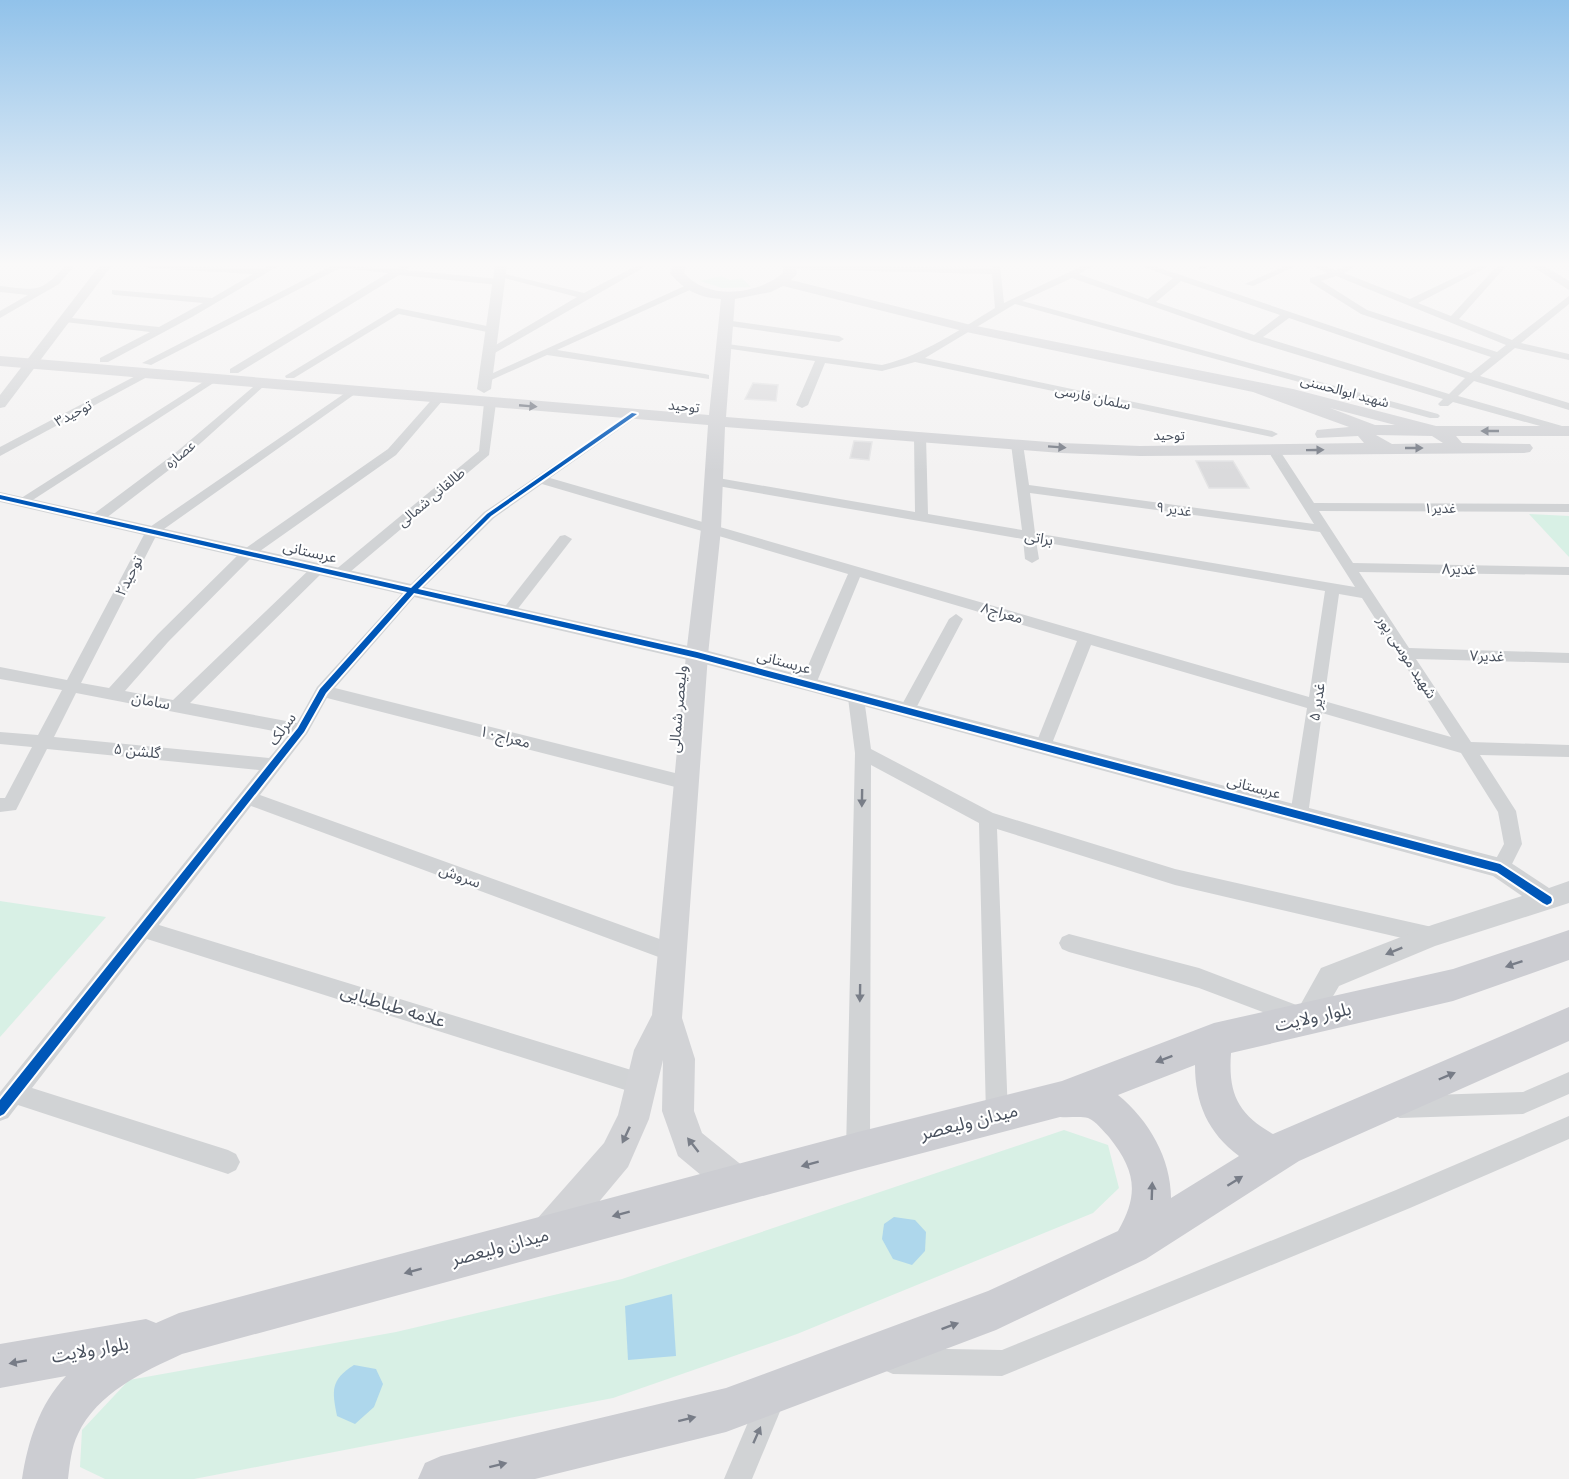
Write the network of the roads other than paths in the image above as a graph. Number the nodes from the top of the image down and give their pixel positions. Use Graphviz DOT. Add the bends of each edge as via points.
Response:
graph roads {
  1 [pos="53,334"];
  2 [pos="153,334"];
  3 [pos="210,334"];
  4 [pos="294,334"];
  5 [pos="359,334"];
  6 [pos="491,334"];
  7 [pos="520,334"];
  8 [pos="588,334"];
  9 [pos="724,334"];
  10 [pos="804,334"];
  11 [pos="961,334"];
  12 [pos="995,334"];
  13 [pos="1124,334"];
  14 [pos="1244,334"];
  15 [pos="1261,334"];
  16 [pos="1346,334"];
  17 [pos="1432,334"];
  18 [pos="1490,334"];
  19 [pos="1529,334"];
  20 [pos="1256,338"];
  21 [pos="839,339"];
  22 [pos="723,345"];
  23 [pos="1516,345"];
  24 [pos="0,350"];
  25 [pos="489,352"];
  26 [pos="549,352"];
  27 [pos="1499,356"];
  28 [pos="1569,357"];
  29 [pos="34,358"];
  30 [pos="821,359"];
  31 [pos="914,359"];
  32 [pos="104,360"];
  33 [pos="0,361"];
  34 [pos="146,368"];
  35 [pos="234,371"];
  36 [pos="290,376"];
  37 [pos="705,377"];
  38 [pos="1472,377"];
  39 [pos="211,380"];
  40 [pos="260,384"];
  41 [pos="1257,388"];
  42 [pos="486,390"];
  43 [pos="351,392"];
  44 [pos="1449,397"];
  45 [pos="439,398"];
  46 [pos="1294,400"];
  47 [pos="0,404"];
  48 [pos="802,405"];
  49 [pos="1569,407"];
  50 [pos="634,414"];
  51 [pos="718,415"];
  52 [pos="1434,426"];
  53 [pos="1370,429"];
  54 [pos="1300,434"];
  55 [pos="920,436"];
  56 [pos="1568,437"];
  57 [pos="1082,442"];
  58 [pos="1273,442"];
  59 [pos="1017,444"];
  60 [pos="1389,448"];
  61 [pos="1446,448"];
  62 [pos="0,452"];
  63 [pos="539,479"];
  64 [pos="712,481"];
  65 [pos="1023,488"];
  66 [pos="0,497"];
  67 [pos="21,502"];
  68 [pos="1311,507"];
  69 [pos="1569,508"];
  70 [pos="922,516"];
  71 [pos="96,519"];
  72 [pos="711,529"];
  73 [pos="1325,529"];
  74 [pos="152,532"];
  75 [pos="1029,536"];
  76 [pos="565,539"];
  77 [pos="248,553"];
  78 [pos="1032,559"];
  79 [pos="1349,567"];
  80 [pos="318,569"];
  81 [pos="856,571"];
  82 [pos="1569,571"];
  83 [pos="339,574"];
  84 [pos="1333,588"];
  85 [pos="412,591"];
  86 [pos="1366,594"];
  87 [pos="508,612"];
  88 [pos="956,620"];
  89 [pos="1086,638"];
  90 [pos="1404,653"];
  91 [pos="698,655"];
  92 [pos="1569,658"];
  93 [pos="0,674"];
  94 [pos="808,684"];
  95 [pos="73,687"];
  96 [pos="323,692"];
  97 [pos="113,694"];
  98 [pos="856,698"];
  99 [pos="1316,705"];
  100 [pos="177,706"];
  101 [pos="907,710"];
  102 [pos="301,730"];
  103 [pos="0,738"];
  104 [pos="45,741"];
  105 [pos="1043,746"];
  106 [pos="1465,748"];
  107 [pos="1569,751"];
  108 [pos="863,753"];
  109 [pos="273,765"];
  110 [pos="687,783"];
  111 [pos="248,798"];
  112 [pos="5,805"];
  113 [pos="1299,815"];
  114 [pos="988,819"];
  115 [pos="1500,868"];
  116 [pos="1558,896"];
  117 [pos="144,929"];
  118 [pos="1432,936"];
  119 [pos="1069,944"];
  120 [pos="1569,945"];
  121 [pos="672,953"];
  122 [pos="667,1018"];
  123 [pos="1306,1018"];
  124 [pos="1569,1024"];
  125 [pos="1214,1040"];
  126 [pos="1569,1083"];
  127 [pos="641,1084"];
  128 [pos="1060,1099"];
  129 [pos="7,1101"];
  130 [pos="1374,1108"];
  131 [pos="997,1115"];
  132 [pos="1569,1127"];
  133 [pos="858,1151"];
  134 [pos="1274,1156"];
  135 [pos="228,1162"];
  136 [pos="736,1183"];
  137 [pos="548,1234"];
  138 [pos="1132,1245"];
  139 [pos="179,1334"];
  140 [pos="859,1360"];
  141 [pos="0,1366"];
  142 [pos="776,1391"];
  143 [pos="45,1479"];
  144 [pos="441,1479"];
  145 [pos="738,1479"];
  1 -- 29 [label="street"];
  2 -- 32 [label="street"];
  3 -- 34 [label="street, توحید۳"];
  4 -- 35 [label="street"];
  5 -- 36 [label="street"];
  6 -- 25 [label="street, طالقانی شمالی"];
  7 -- 25 [label="street"];
  8 -- 26 [label="street"];
  9 -- 22 [label="main road, ولیعصر شمالی"];
  10 -- 21 [label="street"];
  11 -- 31 [label="street"];
  12 -- 41 [label="main road"];
  13 -- 52 [label="street, شهید ابوالحسنی"];
  14 -- 20 [label="street"];
  15 -- 20 [label="street"];
  16 -- 38 [label="street"];
  17 -- 27 [label="street"];
  18 -- 23 [label="street"];
  19 -- 23 [label="street"];
  20 -- 44 [label="street"];
  22 -- 30 [label="street"];
  22 -- 51 [label="main road, ولیعصر شمالی"];
  23 -- 27 [label="street"];
  23 -- 28 [label="street"];
  24 -- 29 [label="main road, توحید"];
  25 -- 42 [label="street, طالقانی شمالی"];
  26 -- 37 [label="street"];
  26 -- 42 [label="street"];
  27 -- 38 [label="street"];
  29 -- 32 [label="main road, توحید"];
  29 -- 33 [label="main road, توحید"];
  29 -- 34 [label="main road, توحید"];
  29 -- 47 [label="street"];
  30 -- 31 [label="street" via="882,368"];
  30 -- 48 [label="street"];
  31 -- 58 [label="street, سلمان فارسی"];
  32 -- 34 [label="main road, توحید"];
  34 -- 35 [label="main road, توحید"];
  34 -- 39 [label="main road, توحید"];
  34 -- 62 [label="street, توحید۳"];
  35 -- 36 [label="main road, توحید"];
  36 -- 42 [label="main road, توحید"];
  38 -- 44 [label="street"];
  38 -- 49 [label="street"];
  39 -- 40 [label="main road, توحید"];
  39 -- 67 [label="street"];
  40 -- 43 [label="main road, توحید"];
  40 -- 71 [label="street, عصاره" via="178,457"];
  41 -- 46 [label="main road"];
  41 -- 52 [label="main road"];
  42 -- 45 [label="main road, توحید"];
  42 -- 50 [label="main road, توحید, one-way"];
  42 -- 51 [label="main road, توحید"];
  42 -- 83 [label="street, طالقانی شمالی" via="485,452"];
  43 -- 45 [label="main road, توحید"];
  43 -- 74 [label="street, توحید۲"];
  44 -- 52 [label="street"];
  44 -- 56 [label="street"];
  45 -- 77 [label="street" via="392,452"];
  46 -- 53 [label="main road"];
  46 -- 54 [label="main road" via="1315,419 1315,424"];
  50 -- 51 [label="main road, توحید"];
  50 -- 63 [label="street, سرلک"];
  51 -- 55 [label="main road, توحید"];
  51 -- 57 [label="main road, توحید" via="1022,433"];
  51 -- 64 [label="main road, ولیعصر شمالی"];
  52 -- 53 [label="main road"];
  56 -- 52 [label="main road, one-way"];
  52 -- 61 [label="main road" via="1454,442"];
  53 -- 54 [label="main road, توحید" via="1344,434"];
  53 -- 60 [label="main road" via="1366,435 1372,442"];
  54 -- 58 [label="main road, توحید"];
  55 -- 59 [label="main road, توحید"];
  55 -- 70 [label="street"];
  56 -- 61 [label="main road"];
  57 -- 58 [label="main road, توحید" via="1140,451"];
  59 -- 57 [label="main road, توحید, one-way"];
  58 -- 60 [label="main road, توحید, one-way"];
  58 -- 68 [label="street, شهید موسی پور"];
  59 -- 65 [label="street"];
  60 -- 61 [label="main road, توحید, one-way"];
  63 -- 72 [label="street, معراج۸"];
  63 -- 85 [label="street, سرلک" via="489,515"];
  64 -- 70 [label="street, براتی"];
  64 -- 72 [label="main road, ولیعصر شمالی"];
  65 -- 73 [label="street, غدیر ۹"];
  65 -- 75 [label="street"];
  66 -- 67 [label="street, عربستانی"];
  67 -- 71 [label="street, عربستانی"];
  68 -- 69 [label="street, غدیر۱"];
  68 -- 73 [label="street, شهید موسی پور"];
  70 -- 75 [label="street, براتی"];
  71 -- 74 [label="street, عربستانی"];
  72 -- 81 [label="street, معراج۸"];
  72 -- 91 [label="main road, ولیعصر شمالی"];
  73 -- 79 [label="street, شهید موسی پور"];
  74 -- 77 [label="street, عربستانی"];
  74 -- 95 [label="street, توحید۲"];
  75 -- 78 [label="street"];
  75 -- 84 [label="street, براتی"];
  76 -- 87 [label="street"];
  77 -- 80 [label="street, عربستانی"];
  77 -- 97 [label="street"];
  79 -- 82 [label="street, غدیر۸"];
  79 -- 86 [label="street, شهید موسی پور"];
  80 -- 83 [label="street, عربستانی"];
  80 -- 100 [label="street"];
  81 -- 89 [label="street, معراج۸"];
  81 -- 94 [label="street"];
  83 -- 85 [label="street, عربستانی"];
  84 -- 86 [label="street, براتی"];
  84 -- 99 [label="street, غدیر ۵"];
  85 -- 87 [label="street, عربستانی"];
  85 -- 96 [label="street, سرلک"];
  86 -- 90 [label="street, شهید موسی پور"];
  87 -- 91 [label="street, عربستانی"];
  88 -- 101 [label="street"];
  89 -- 99 [label="street, معراج۸"];
  89 -- 105 [label="street"];
  90 -- 92 [label="street, غدیر۷"];
  90 -- 106 [label="street, شهید موسی پور"];
  91 -- 94 [label="street, عربستانی"];
  91 -- 110 [label="main road, ولیعصر شمالی"];
  93 -- 95 [label="street, سامان"];
  94 -- 98 [label="street, عربستانی"];
  95 -- 97 [label="street, سامان"];
  95 -- 104 [label="street, توحید۲"];
  96 -- 102 [label="street, سرلک"];
  96 -- 110 [label="street, معراج۱۰"];
  97 -- 100 [label="street, سامان"];
  98 -- 101 [label="street, عربستانی"];
  98 -- 108 [label="street"];
  99 -- 106 [label="street, معراج۸"];
  99 -- 113 [label="street, غدیر ۵"];
  100 -- 102 [label="street, سامان"];
  101 -- 105 [label="street, عربستانی"];
  102 -- 109 [label="street, سرلک"];
  103 -- 104 [label="street, گلشن ۵"];
  104 -- 109 [label="street, گلشن ۵"];
  104 -- 112 [label="street, توحید۲"];
  105 -- 113 [label="street, عربستانی"];
  106 -- 107 [label="street, معراج۸"];
  106 -- 115 [label="street, شهید موسی پور" via="1507,811 1513,844"];
  108 -- 114 [label="street"];
  108 -- 133 [label="street, one-way"];
  109 -- 111 [label="street, سرلک"];
  110 -- 121 [label="main road, ولیعصر شمالی"];
  111 -- 117 [label="street, سرلک"];
  111 -- 121 [label="street, سروش"];
  113 -- 115 [label="street, عربستانی"];
  114 -- 118 [label="street" via="1174,878"];
  114 -- 131 [label="street"];
  115 -- 116 [label="street, عربستانی"];
  116 -- 118 [label="street"];
  117 -- 127 [label="street, علامه طباطبایی"];
  117 -- 129 [label="street, سرلک"];
  118 -- 123 [label="street, one-way" via="1330,977"];
  119 -- 123 [label="street" via="1199,978"];
  120 -- 123 [label="main road, بلوار ولایت, one-way" via="1453,985"];
  121 -- 122 [label="main road, ولیعصر شمالی"];
  122 -- 127 [label="main road" via="650,1050"];
  136 -- 122 [label="main road, one-way" via="690,1144 678,1111 679,1059"];
  123 -- 125 [label="main road, بلوار ولایت"];
  130 -- 124 [label="main road, one-way"];
  125 -- 128 [label="main road, بلوار ولایت, one-way"];
  125 -- 134 [label="main road" via="1210,1071 1214,1096 1226,1121 1248,1142"];
  126 -- 130 [label="street" via="1523,1103"];
  127 -- 137 [label="main road, one-way" via="633,1119 616,1155"];
  128 -- 131 [label="main road, میدان ولیعصر"];
  138 -- 128 [label="main road, میدان ولیعصر, one-way" via="1144,1227 1153,1189 1149,1165 1109,1111 1094,1101"];
  129 -- 135 [label="street"];
  130 -- 134 [label="main road"];
  131 -- 133 [label="main road, میدان ولیعصر"];
  132 -- 140 [label="street" via="1402,1200 1002,1363"];
  133 -- 136 [label="main road, میدان ولیعصر, one-way"];
  138 -- 134 [label="main road, one-way"];
  136 -- 137 [label="main road, میدان ولیعصر, one-way"];
  137 -- 139 [label="main road, میدان ولیعصر, one-way"];
  140 -- 138 [label="main road, one-way" via="996,1309"];
  139 -- 141 [label="main road, بلوار ولایت, one-way"];
  139 -- 143 [label="main road, میدان ولیعصر" via="127,1357 89,1382 61,1416 47,1453"];
  140 -- 142 [label="main road"];
  144 -- 142 [label="main road, one-way" via="726,1410"];
  145 -- 142 [label="street, one-way"];
}
